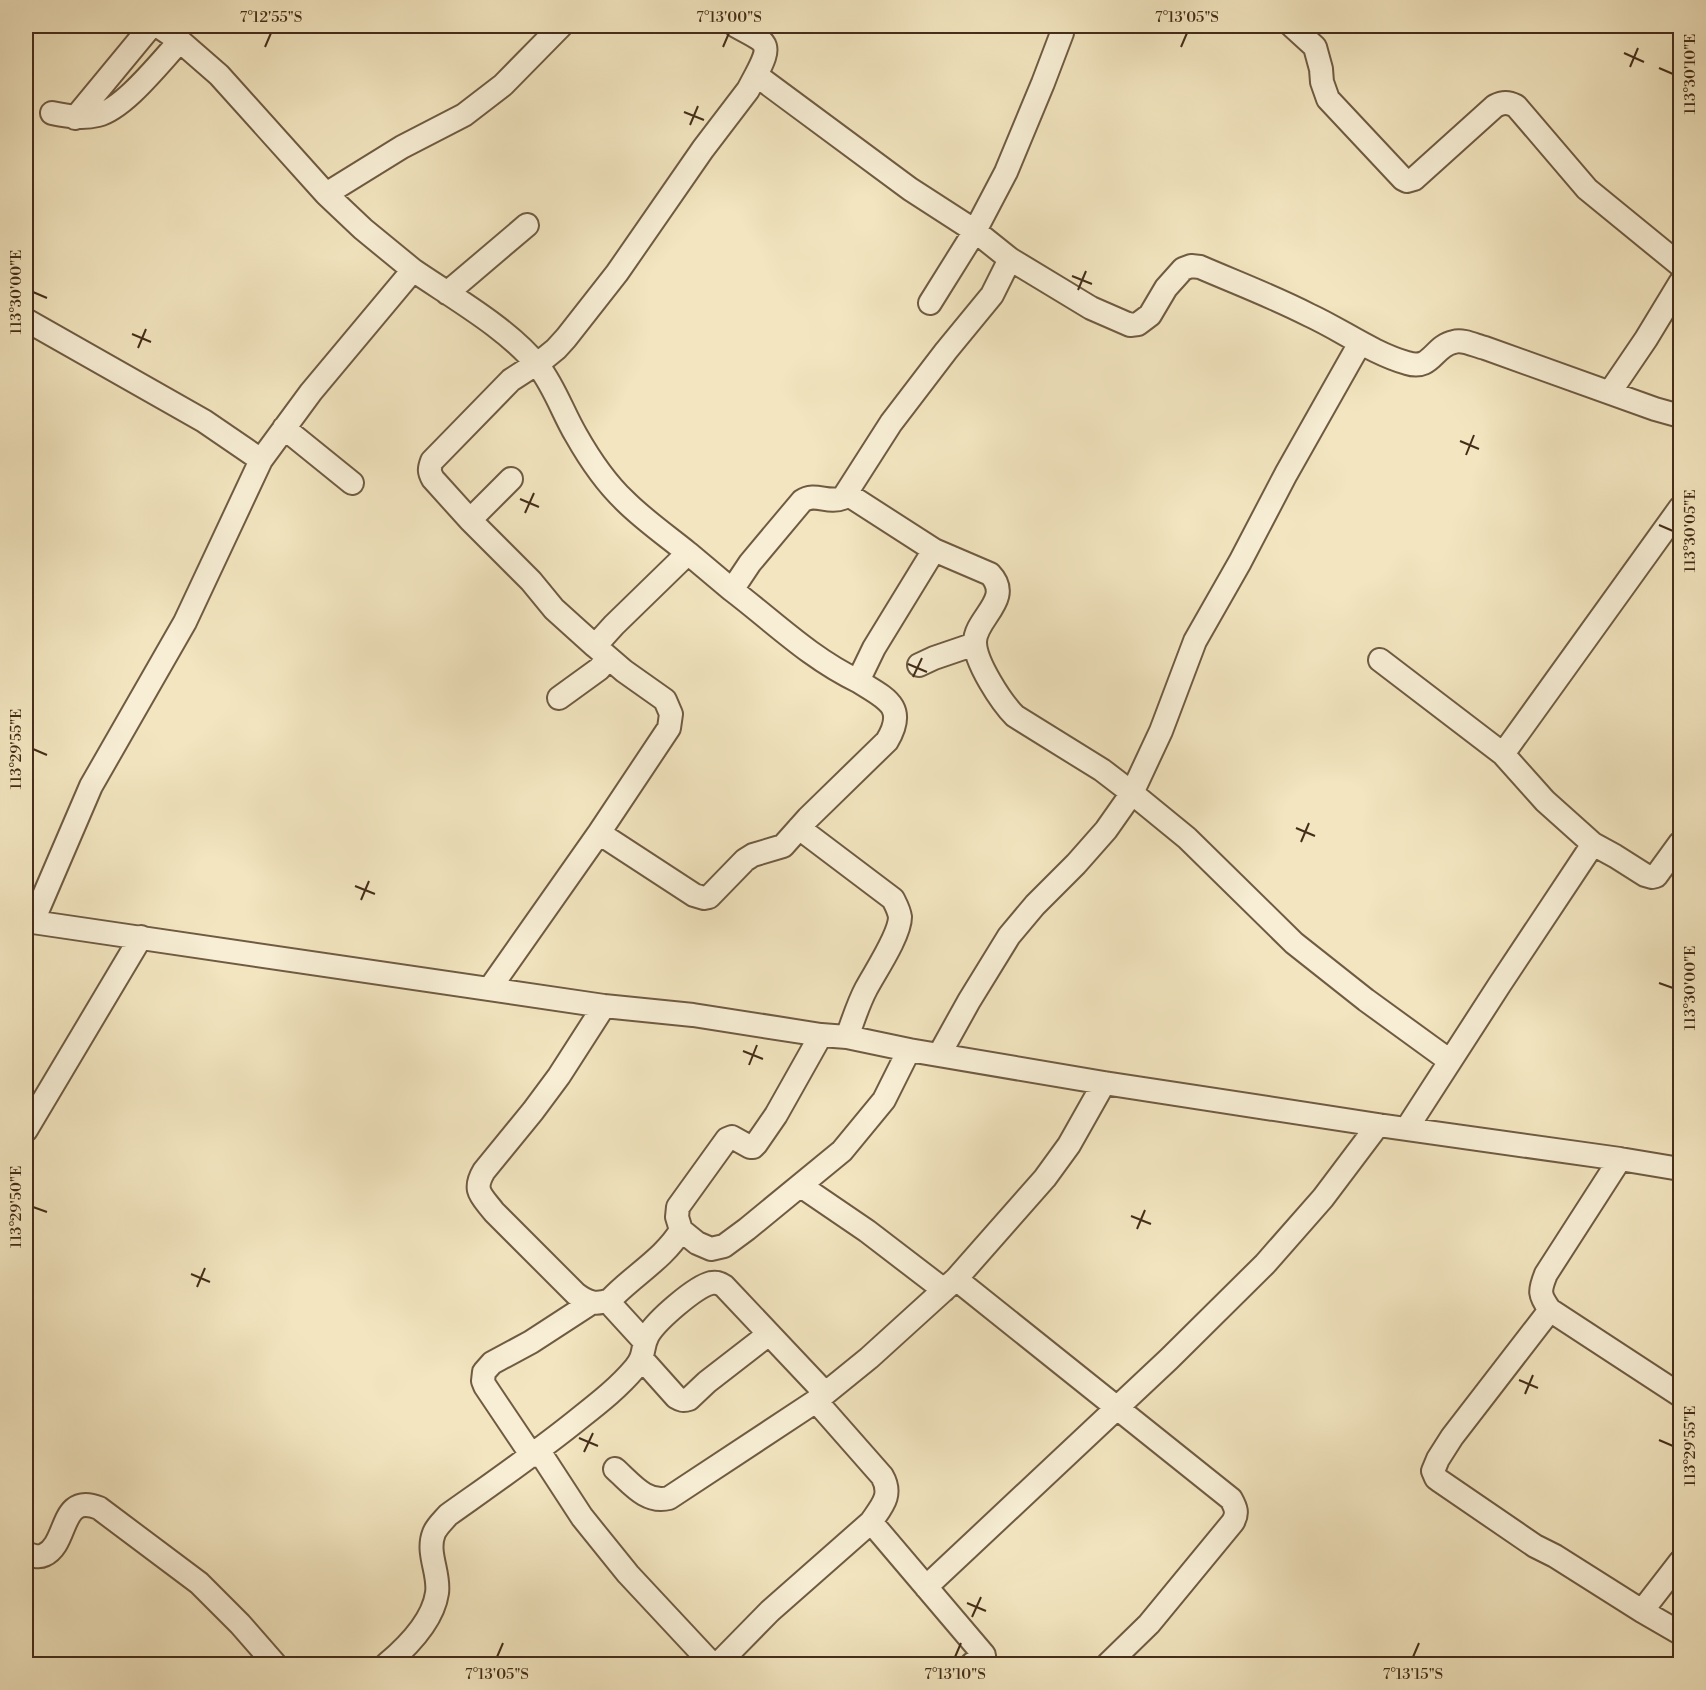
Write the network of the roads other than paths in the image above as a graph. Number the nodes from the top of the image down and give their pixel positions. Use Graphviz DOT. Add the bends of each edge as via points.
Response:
graph roads {
  1 [pos="151,26"];
  2 [pos="158,26"];
  3 [pos="561,26"];
  4 [pos="736,26"];
  5 [pos="1063,26"];
  6 [pos="1292,26"];
  7 [pos="180,40"];
  8 [pos="756,75"];
  9 [pos="52,113"];
  10 [pos="75,118"];
  11 [pos="326,194"];
  12 [pos="526,225"];
  13 [pos="975,231"];
  14 [pos="1010,259"];
  15 [pos="1680,265"];
  16 [pos="414,270"];
  17 [pos="1680,283"];
  18 [pos="447,293"];
  19 [pos="930,303"];
  20 [pos="26,320"];
  21 [pos="1360,343"];
  22 [pos="535,363"];
  23 [pos="1610,392"];
  24 [pos="1680,416"];
  25 [pos="284,428"];
  26 [pos="261,460"];
  27 [pos="511,478"];
  28 [pos="352,483"];
  29 [pos="847,494"];
  30 [pos="1680,508"];
  31 [pos="470,520"];
  32 [pos="934,549"];
  33 [pos="688,553"];
  34 [pos="732,590"];
  35 [pos="975,644"];
  36 [pos="602,652"];
  37 [pos="1380,660"];
  38 [pos="919,665"];
  39 [pos="858,681"];
  40 [pos="559,698"];
  41 [pos="1503,754"];
  42 [pos="1132,793"];
  43 [pos="799,828"];
  44 [pos="599,833"];
  45 [pos="1680,843"];
  46 [pos="1593,844"];
  47 [pos="29,921"];
  48 [pos="141,938"];
  49 [pos="490,988"];
  50 [pos="604,1006"];
  51 [pos="821,1035"];
  52 [pos="847,1037"];
  53 [pos="909,1050"];
  54 [pos="939,1055"];
  55 [pos="1450,1061"];
  56 [pos="1104,1083"];
  57 [pos="1377,1125"];
  58 [pos="1407,1128"];
  59 [pos="26,1130"];
  60 [pos="1620,1159"];
  61 [pos="1680,1169"];
  62 [pos="801,1186"];
  63 [pos="681,1230"];
  64 [pos="950,1284"];
  65 [pos="601,1302"];
  66 [pos="1550,1310"];
  67 [pos="769,1334"];
  68 [pos="643,1351"];
  69 [pos="1680,1395"];
  70 [pos="820,1397"];
  71 [pos="1117,1407"];
  72 [pos="535,1454"];
  73 [pos="615,1469"];
  74 [pos="872,1522"];
  75 [pos="26,1553"];
  76 [pos="1680,1562"];
  77 [pos="926,1587"];
  78 [pos="1642,1611"];
  79 [pos="1680,1634"];
  80 [pos="983,1661"];
  81 [pos="275,1665"];
  82 [pos="387,1665"];
  83 [pos="712,1665"];
  84 [pos="718,1665"];
  85 [pos="1108,1665"];
  1 -- 10 [label="street"];
  2 -- 7 [label="street"];
  3 -- 11 [label="street" via="503,85 464,115 402,147"];
  4 -- 8 [label="street" via="766,47 766,56"];
  5 -- 13 [label="street" via="1006,172"];
  6 -- 15 [label="street" via="1315,47 1328,99 1399,177 1414,179 1495,106 1505,102 1516,106 1587,189"];
  7 -- 10 [label="street" via="111,109"];
  7 -- 11 [label="street" via="219,75"];
  8 -- 13 [label="street" via="910,189"];
  8 -- 22 [label="street" via="617,273 556,349"];
  9 -- 10 [label="street"];
  11 -- 16 [label="street"];
  12 -- 18 [label="street"];
  13 -- 14 [label="street"];
  13 -- 19 [label="street"];
  14 -- 21 [label="street" via="1091,308 1130,325 1150,315 1183,269 1200,267 1310,315"];
  14 -- 29 [label="street" via="992,295 891,423"];
  16 -- 18 [label="street"];
  16 -- 25 [label="street"];
  17 -- 23 [label="street"];
  18 -- 22 [label="street" via="522,348"];
  20 -- 26 [label="street" via="204,421"];
  21 -- 23 [label="street" via="1418,365 1428,362 1448,344 1461,342"];
  21 -- 42 [label="street" via="1196,641"];
  22 -- 31 [label="street" via="511,380 429,467 433,479"];
  22 -- 33 [label="street" via="609,483"];
  23 -- 24 [label="street"];
  25 -- 26 [label="street"];
  25 -- 28 [label="street"];
  26 -- 47 [label="street" via="185,622 91,786"];
  27 -- 31 [label="street"];
  29 -- 32 [label="street"];
  29 -- 34 [label="street" via="836,501 812,497 802,501 750,562"];
  30 -- 41 [label="street"];
  31 -- 36 [label="street" via="554,609"];
  32 -- 35 [label="street" via="996,580 998,594"];
  32 -- 39 [label="street"];
  33 -- 34 [label="street"];
  33 -- 36 [label="street" via="614,625"];
  34 -- 39 [label="street" via="813,656"];
  35 -- 38 [label="street"];
  35 -- 42 [label="street" via="988,679 1015,716"];
  36 -- 40 [label="street" via="599,669"];
  36 -- 44 [label="street" via="665,700 671,714 669,728"];
  37 -- 41 [label="street"];
  39 -- 43 [label="street" via="893,706 893,731"];
  41 -- 46 [label="street" via="1545,801"];
  42 -- 54 [label="street" via="1106,830 1009,936"];
  42 -- 55 [label="street" via="1187,838 1293,943"];
  43 -- 44 [label="street" via="783,846 745,860 713,894 704,898"];
  43 -- 52 [label="street" via="893,899 898,909 898,926"];
  44 -- 49 [label="street"];
  45 -- 46 [label="street" via="1652,877"];
  46 -- 55 [label="street"];
  47 -- 48 [label="street"];
  48 -- 49 [label="street"];
  48 -- 59 [label="street"];
  49 -- 50 [label="street"];
  50 -- 51 [label="street"];
  50 -- 65 [label="street" via="559,1076 484,1171 478,1189 494,1212 576,1294"];
  51 -- 52 [label="street"];
  51 -- 63 [label="street" via="756,1144 750,1147 732,1137 727,1139 678,1207"];
  52 -- 53 [label="street"];
  53 -- 54 [label="street"];
  53 -- 62 [label="street" via="884,1100 862,1128"];
  54 -- 56 [label="street"];
  55 -- 58 [label="street"];
  56 -- 57 [label="street"];
  56 -- 64 [label="street" via="1069,1145 1044,1178"];
  57 -- 58 [label="street"];
  57 -- 71 [label="street" via="1323,1198 1265,1264"];
  58 -- 60 [label="street"];
  60 -- 61 [label="street"];
  60 -- 66 [label="street" via="1546,1274 1540,1293"];
  62 -- 63 [label="street" via="718,1248 697,1243"];
  62 -- 64 [label="street"];
  63 -- 65 [label="street" via="669,1246"];
  64 -- 70 [label="street"];
  64 -- 71 [label="street"];
  65 -- 68 [label="street" via="613,1306"];
  65 -- 72 [label="street" via="492,1363 484,1372 485,1386"];
  66 -- 69 [label="street"];
  66 -- 78 [label="street" via="1452,1437 1435,1465 1434,1475 1535,1546"];
  67 -- 68 [label="street" via="686,1400 674,1395"];
  67 -- 68 [label="street" via="716,1282 669,1311 653,1328"];
  67 -- 70 [label="street"];
  68 -- 72 [label="street" via="630,1374 610,1394"];
  70 -- 73 [label="street" via="669,1498 661,1500 643,1494"];
  70 -- 74 [label="street" via="887,1484 886,1499"];
  71 -- 77 [label="street"];
  71 -- 85 [label="street" via="1231,1499 1236,1511 1233,1522 1149,1624"];
  72 -- 82 [label="street" via="448,1515 434,1532 434,1605 423,1625"];
  72 -- 83 [label="street" via="628,1574"];
  74 -- 77 [label="street"];
  74 -- 84 [label="street" via="770,1611"];
  75 -- 81 [label="street" via="36,1557 52,1548 68,1517 82,1504 99,1508 199,1583"];
  76 -- 78 [label="street"];
  77 -- 80 [label="street"];
  78 -- 79 [label="street"];
}
